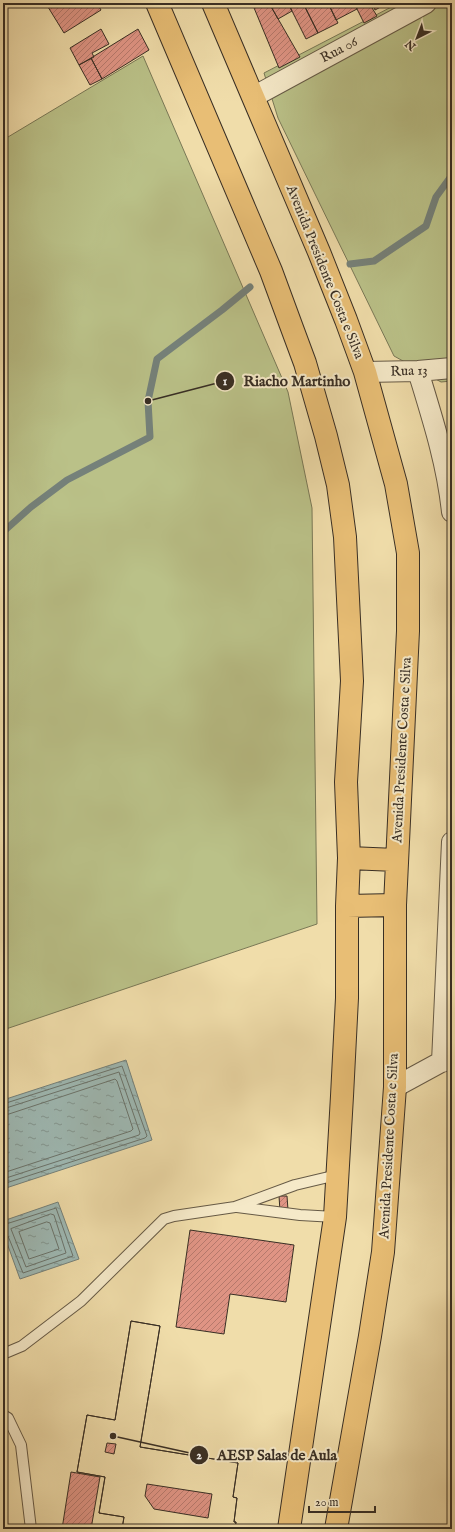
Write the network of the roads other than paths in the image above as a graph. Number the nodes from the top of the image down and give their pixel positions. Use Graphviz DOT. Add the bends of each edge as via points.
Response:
graph roads {
  1 [pos="157,3"];
  2 [pos="213,3"];
  3 [pos="426,3"];
  4 [pos="253,97"];
  5 [pos="452,368"];
  6 [pos="418,371"];
  7 [pos="365,372"];
  8 [pos="452,512"];
  9 [pos="452,842"];
  10 [pos="349,858"];
  11 [pos="396,860"];
  12 [pos="395,905"];
  13 [pos="347,906"];
  14 [pos="447,1059"];
  15 [pos="395,1088"];
  16 [pos="336,1175"];
  17 [pos="235,1207"];
  18 [pos="335,1217"];
  19 [pos="3,1354"];
  20 [pos="3,1415"];
  21 [pos="31,1529"];
  22 [pos="289,1529"];
  23 [pos="336,1529"];
  1 -- 10 [label="main road" via="271,271 305,363 338,485 345,537 352,681 346,782"];
  2 -- 4 [label="main road, Avenida Presidente Costa e Silva"];
  3 -- 4 [label="street, Rua 06"];
  4 -- 7 [label="main road, Avenida Presidente Costa e Silva" via="319,252"];
  5 -- 6 [label="street, Rua 13"];
  6 -- 7 [label="street, Rua 13"];
  6 -- 8 [label="street" via="438,437"];
  7 -- 11 [label="main road, Avenida Presidente Costa e Silva" via="396,484 408,553 408,631"];
  9 -- 14 [label="street"];
  10 -- 11 [label="main road"];
  10 -- 13 [label="main road"];
  11 -- 12 [label="main road, Avenida Presidente Costa e Silva"];
  12 -- 13 [label="main road"];
  12 -- 15 [label="main road, Avenida Presidente Costa e Silva"];
  13 -- 16 [label="main road" via="347,998"];
  14 -- 15 [label="street"];
  15 -- 23 [label="main road, Avenida Presidente Costa e Silva" via="383,1252"];
  16 -- 17 [label="lane" via="296,1185"];
  16 -- 18 [label="main road"];
  17 -- 18 [label="lane"];
  17 -- 19 [label="lane" via="164,1219 81,1301 22,1346"];
  18 -- 22 [label="main road"];
  20 -- 21 [label="lane" via="8,1418 21,1445"];
}
